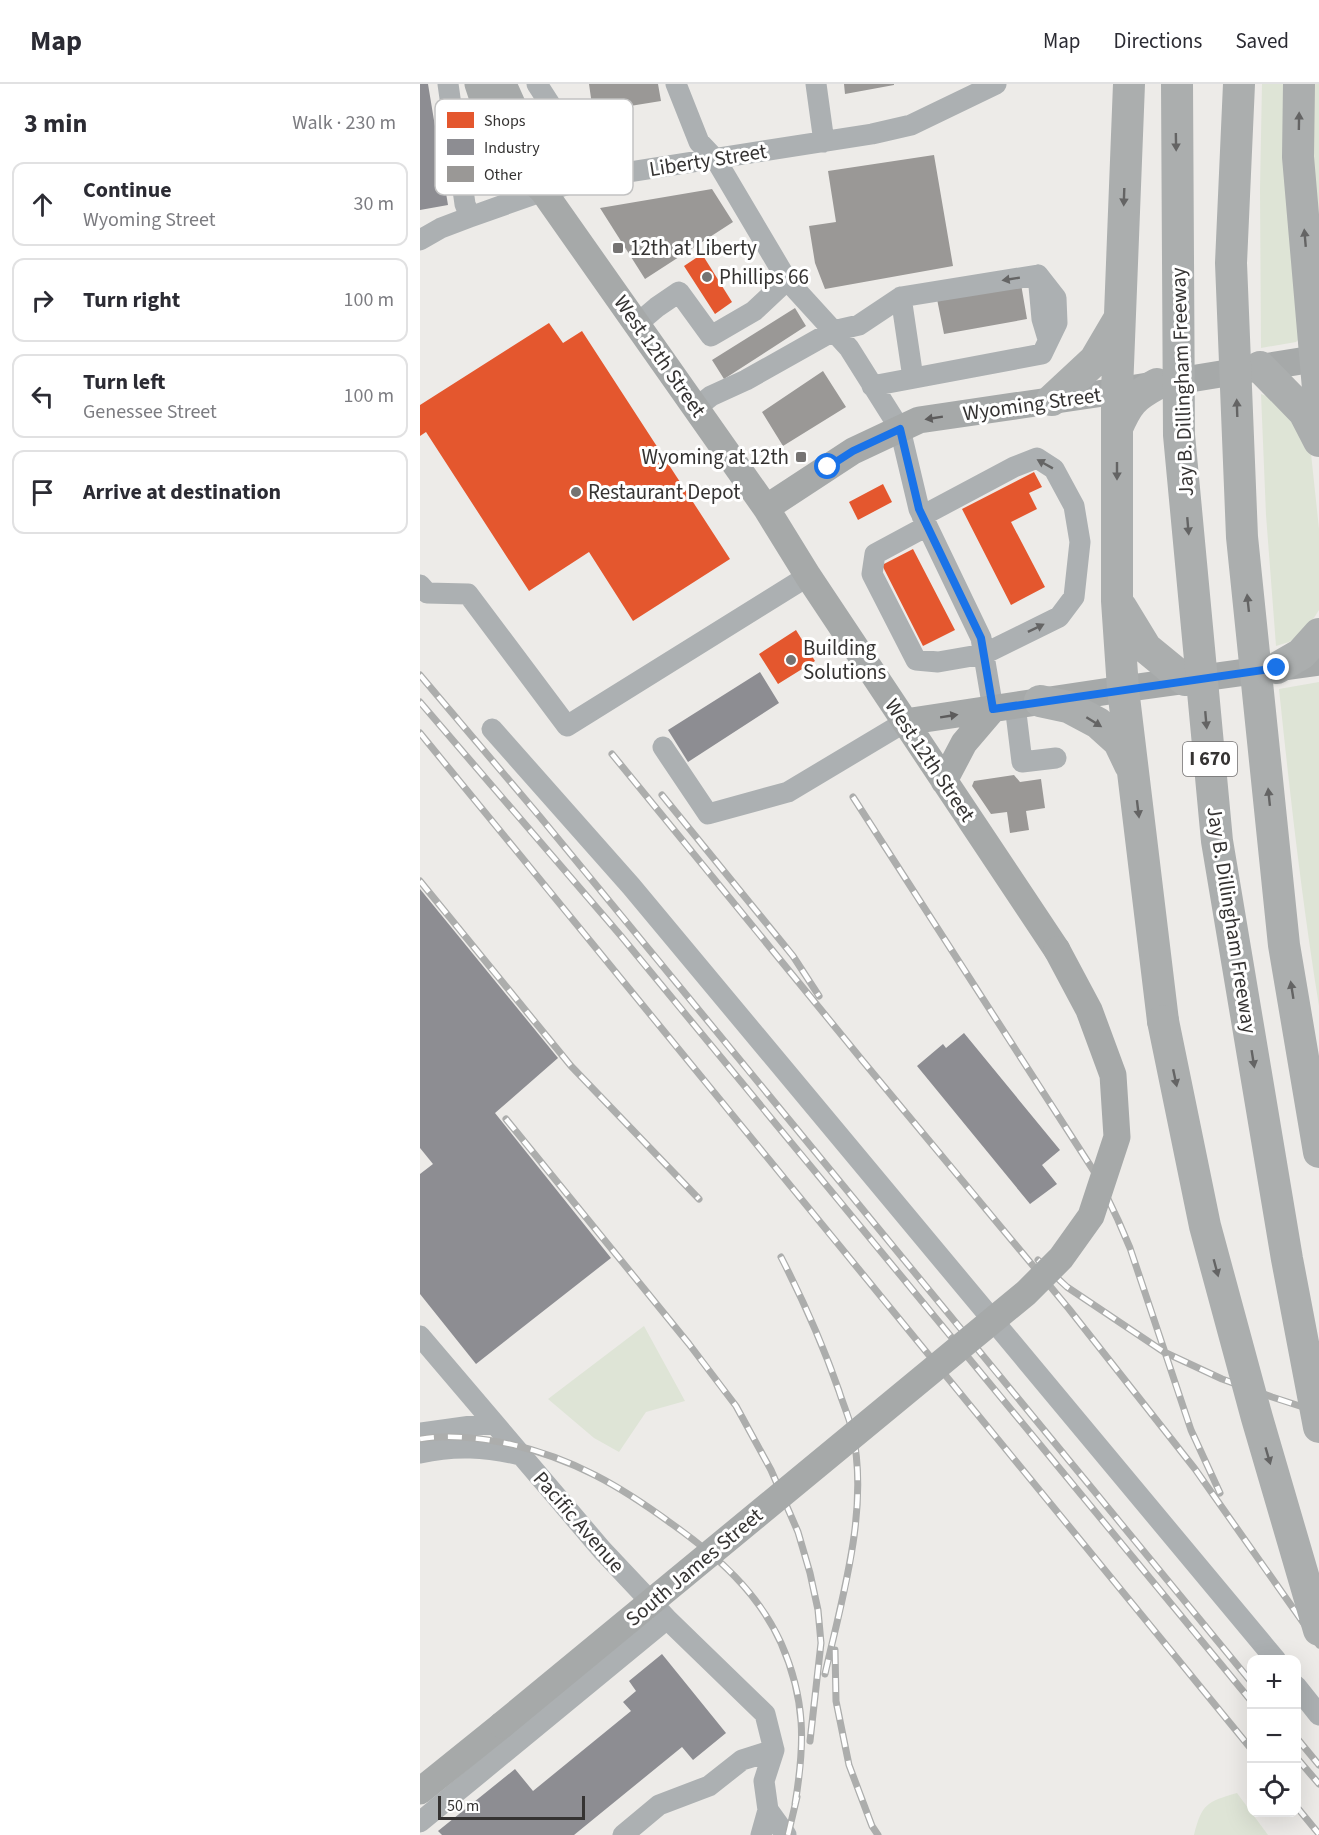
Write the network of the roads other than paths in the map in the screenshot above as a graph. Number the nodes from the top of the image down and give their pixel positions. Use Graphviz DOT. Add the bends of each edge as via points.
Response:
graph roads {
  1 [pos="448,84"];
  2 [pos="478,84"];
  3 [pos="503,84"];
  4 [pos="537,84"];
  5 [pos="676,84"];
  6 [pos="816,84"];
  7 [pos="996,84"];
  8 [pos="1129,84"];
  9 [pos="1177,84"];
  10 [pos="1239,84"];
  11 [pos="1299,84"];
  12 [pos="450,99"];
  13 [pos="483,99"];
  14 [pos="510,99"];
  15 [pos="547,99"];
  16 [pos="824,142"];
  17 [pos="716,160"];
  18 [pos="633,172"];
  19 [pos="464,195"];
  20 [pos="532,195"];
  21 [pos="546,195"];
  22 [pos="470,217"];
  23 [pos="420,240"];
  24 [pos="787,280"];
  25 [pos="901,297"];
  26 [pos="1314,299"];
  27 [pos="1119,318"];
  28 [pos="637,324"];
  29 [pos="833,331"];
  30 [pos="1317,358"];
  31 [pos="1260,367"];
  32 [pos="913,378"];
  33 [pos="1157,384"];
  34 [pos="872,386"];
  35 [pos="1117,391"];
  36 [pos="1052,400"];
  37 [pos="1319,400"];
  38 [pos="696,408"];
  39 [pos="1117,428"];
  40 [pos="900,429"];
  41 [pos="1319,441"];
  42 [pos="766,508"];
  43 [pos="925,521"];
  44 [pos="808,576"];
  45 [pos="420,585"];
  46 [pos="1117,601"];
  47 [pos="1319,634"];
  48 [pos="984,654"];
  49 [pos="1319,662"];
  50 [pos="1277,668"];
  51 [pos="1185,680"];
  52 [pos="1123,689"];
  53 [pos="1016,705"];
  54 [pos="905,722"];
  55 [pos="492,729"];
  56 [pos="663,747"];
  57 [pos="1056,758"];
  58 [pos="1133,772"];
  59 [pos="944,781"];
  60 [pos="1319,1152"];
  61 [pos="420,1336"];
  62 [pos="967,1341"];
  63 [pos="493,1423"];
  64 [pos="1319,1427"];
  65 [pos="420,1433"];
  66 [pos="420,1453"];
  67 [pos="520,1455"];
  68 [pos="667,1619"];
  69 [pos="1319,1630"];
  70 [pos="1273,1655"];
  71 [pos="1301,1692"];
  72 [pos="1319,1715"];
  73 [pos="774,1750"];
  74 [pos="420,1791"];
  75 [pos="768,1810"];
  76 [pos="420,1822"];
  77 [pos="623,1835"];
  78 [pos="761,1835"];
  79 [pos="786,1835"];
  1 -- 12 [label="street"];
  2 -- 13 [label="main road, West 12th Street"];
  3 -- 14 [label="main road, West 12th Street"];
  4 -- 15 [label="street"];
  5 -- 17 [label="street" via="699,142"];
  6 -- 16 [label="street"];
  7 -- 16 [label="street, Liberty Street" via="911,124"];
  8 -- 27 [label="highway, one-way"];
  9 -- 64 [label="highway, Jay B. Dillingham Freeway / I 670, one-way, bridge" via="1179,435 1217,841"];
  60 -- 10 [label="highway, I 670, one-way, bridge" via="1284,945 1242,537 1231,263"];
  26 -- 11 [label="highway, one-way" via="1298,158"];
  16 -- 17 [label="street, Liberty Street"];
  17 -- 18 [label="street, Liberty Street"];
  17 -- 24 [label="street"];
  19 -- 22 [label="street"];
  20 -- 22 [label="street, Liberty Street"];
  21 -- 28 [label="main road, West 12th Street"];
  22 -- 23 [label="street, Liberty Street"];
  24 -- 28 [label="street" via="754,310 711,336 679,292"];
  24 -- 29 [label="street"];
  25 -- 29 [label="street" via="859,326"];
  25 -- 32 [label="street"];
  32 -- 25 [label="street, one-way" via="1042,354 1057,322 1056,298 1038,275"];
  26 -- 30 [label="highway"];
  27 -- 35 [label="highway"];
  27 -- 36 [label="highway" via="1095,360"];
  28 -- 38 [label="main road, West 12th Street"];
  29 -- 34 [label="street" via="849,348"];
  29 -- 38 [label="street" via="711,396"];
  30 -- 31 [label="main road, Wyoming Street"];
  30 -- 37 [label="highway"];
  31 -- 33 [label="main road, Wyoming Street"];
  31 -- 41 [label="highway" via="1304,412"];
  32 -- 34 [label="street"];
  33 -- 35 [label="main road, Wyoming Street"];
  33 -- 39 [label="highway" via="1139,394"];
  34 -- 40 [label="street"];
  35 -- 36 [label="main road, Wyoming Street"];
  35 -- 39 [label="highway"];
  36 -- 40 [label="main road, Wyoming Street, one-way" via="920,420"];
  38 -- 42 [label="main road, West 12th Street"];
  39 -- 46 [label="highway, one-way"];
  40 -- 42 [label="main road, Wyoming Street" via="853,451"];
  40 -- 43 [label="street"];
  42 -- 44 [label="main road, West 12th Street"];
  43 -- 48 [label="street" via="981,638"];
  43 -- 48 [label="street" via="875,554 872,574 916,660 939,662"];
  48 -- 43 [label="street, one-way" via="1059,617 1074,597 1080,542 1074,506 1054,469 1037,458 1014,466"];
  44 -- 45 [label="street" via="567,726 468,594 427,593"];
  44 -- 54 [label="main road, West 12th Street"];
  46 -- 51 [label="highway" via="1146,648"];
  46 -- 52 [label="highway"];
  47 -- 50 [label="highway" via="1301,654"];
  48 -- 53 [label="street"];
  49 -- 50 [label="main road"];
  50 -- 51 [label="main road"];
  51 -- 52 [label="main road"];
  52 -- 53 [label="main road"];
  52 -- 58 [label="highway"];
  54 -- 53 [label="main road, one-way"];
  53 -- 57 [label="street" via="1022,762"];
  53 -- 58 [label="highway, one-way" via="1068,707 1098,723 1119,742"];
  53 -- 59 [label="main road" via="964,743"];
  54 -- 56 [label="street" via="788,792 708,814"];
  54 -- 59 [label="main road, West 12th Street"];
  55 -- 70 [label="street" via="638,895"];
  58 -- 69 [label="highway, one-way, bridge" via="1163,1021 1205,1226"];
  59 -- 62 [label="main road, West 12th Street, bridge" via="1057,950 1089,1010 1113,1075 1117,1137 1091,1216 1061,1258 1026,1293"];
  61 -- 63 [label="street, Pacific Avenue"];
  62 -- 74 [label="main road, South James Street, bridge"];
  63 -- 65 [label="street"];
  63 -- 67 [label="street, Pacific Avenue"];
  66 -- 67 [label="street" via="463,1447"];
  67 -- 68 [label="street, Pacific Avenue"];
  68 -- 73 [label="street, Pacific Avenue" via="765,1714"];
  68 -- 76 [label="street"];
  71 -- 72 [label="street"];
  73 -- 75 [label="street" via="764,1781"];
  73 -- 77 [label="street" via="742,1760 709,1786 659,1805"];
  75 -- 78 [label="street"];
  75 -- 79 [label="street"];
}
